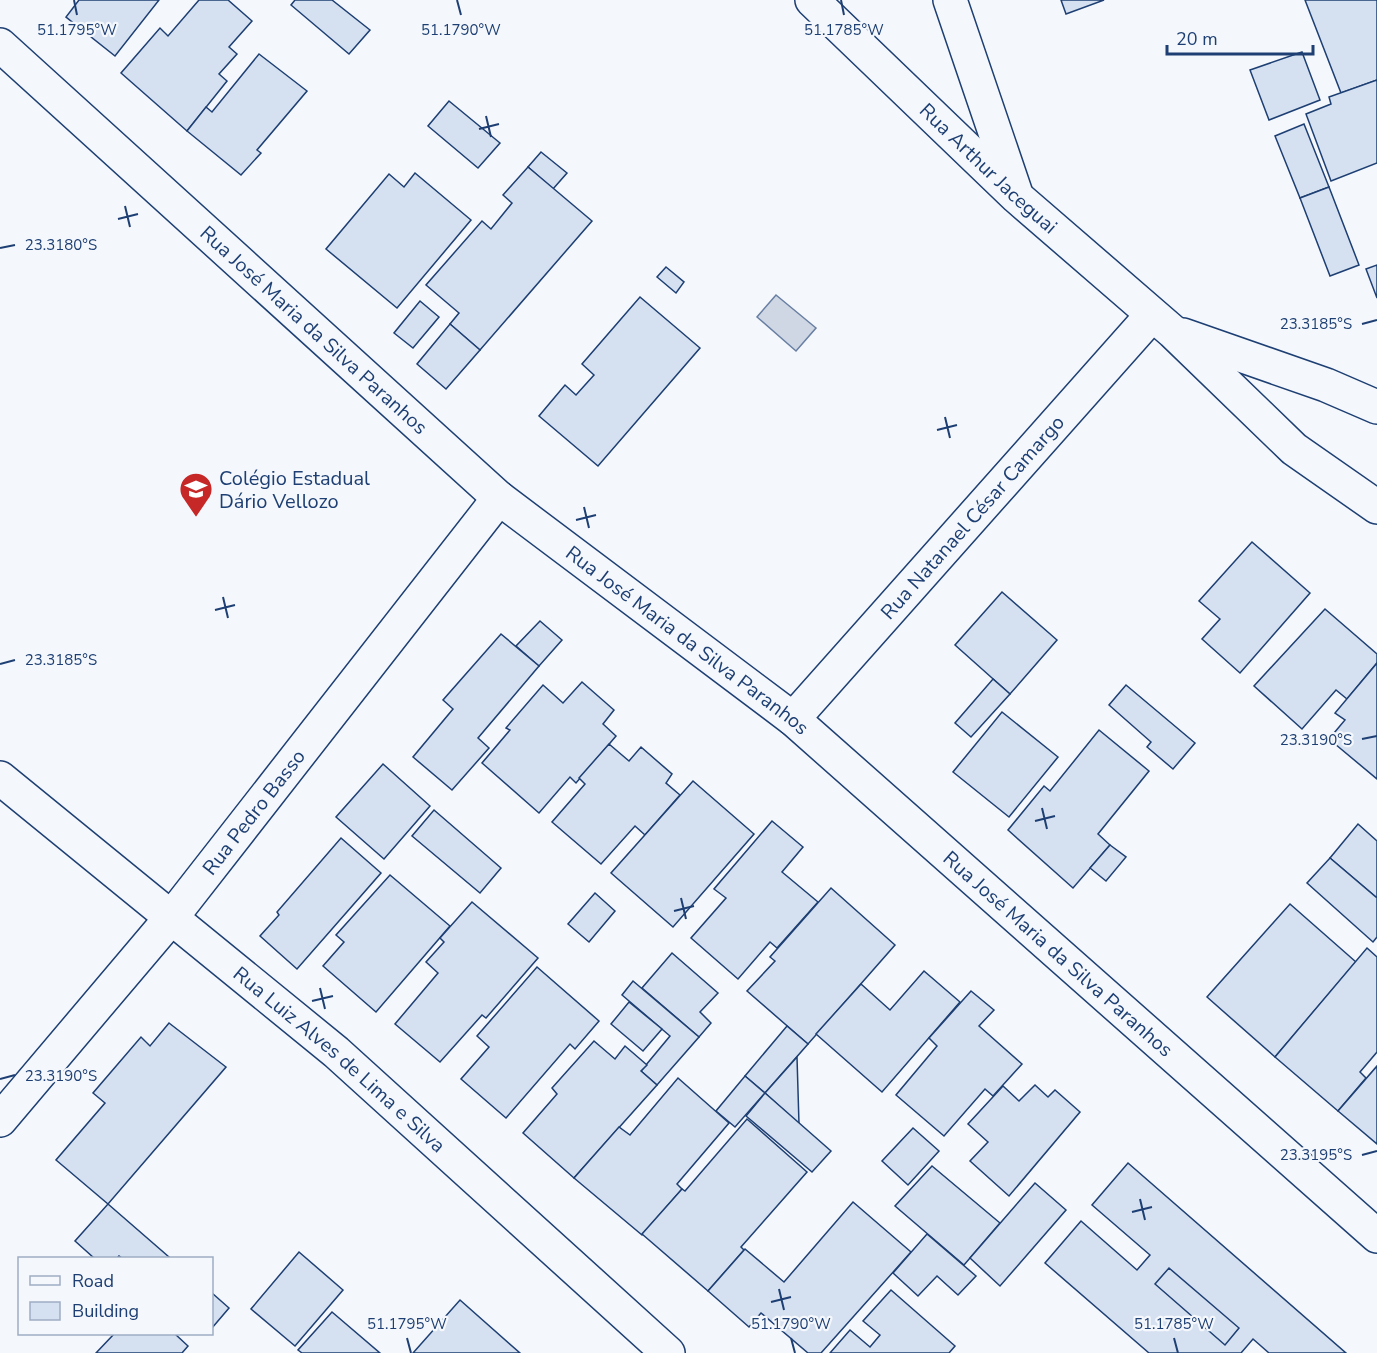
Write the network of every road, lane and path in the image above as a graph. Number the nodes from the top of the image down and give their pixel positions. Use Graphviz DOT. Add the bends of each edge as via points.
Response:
graph roads {
  1 [pos="812,0"];
  2 [pos="950,0"];
  3 [pos="0,45"];
  4 [pos="1017,197"];
  5 [pos="1162,323"];
  6 [pos="1377,407"];
  7 [pos="499,498"];
  8 [pos="1377,507"];
  9 [pos="793,719"];
  10 [pos="0,778"];
  11 [pos="171,918"];
  12 [pos="0,1119"];
  13 [pos="1377,1236"];
  14 [pos="668,1353"];
  1 -- 4 [label="street, Rua Arthur Jaceguai"];
  2 -- 4 [label="street"];
  3 -- 7 [label="street, Rua José Maria da Silva Paranhos"];
  4 -- 5 [label="street, Rua Arthur Jaceguai"];
  5 -- 6 [label="street, Rua Arthur Jaceguai"];
  5 -- 8 [label="street, Rua Arthur Jaceguai" via="1294,449"];
  5 -- 9 [label="street, Rua Natanael César Camargo"];
  7 -- 9 [label="street, Rua José Maria da Silva Paranhos"];
  7 -- 11 [label="street, Rua Pedro Basso"];
  9 -- 13 [label="street, Rua José Maria da Silva Paranhos"];
  10 -- 11 [label="street, Rua Luiz Alves de Lima e Silva"];
  11 -- 12 [label="street, Rua Pedro Basso"];
  11 -- 14 [label="street, Rua Luiz Alves de Lima e Silva" via="336,1053"];
}
